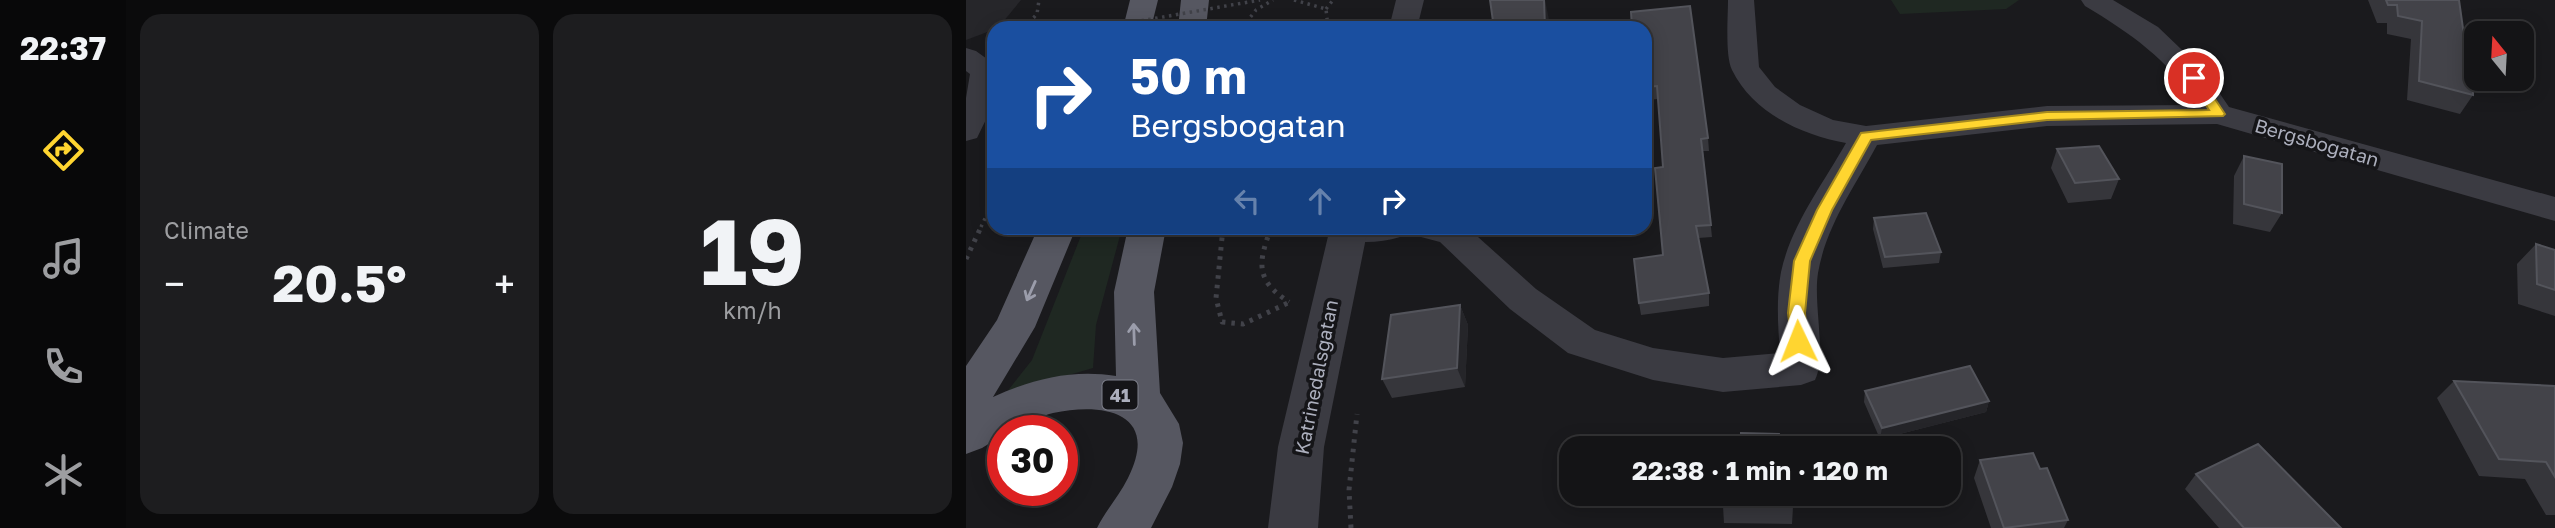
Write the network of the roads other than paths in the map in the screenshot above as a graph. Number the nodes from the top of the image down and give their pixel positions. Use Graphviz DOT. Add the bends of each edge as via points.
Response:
graph roads {
  1 [pos="1144,0"];
  2 [pos="1195,0"];
  3 [pos="1410,0"];
  4 [pos="1741,0"];
  5 [pos="2094,0"];
  6 [pos="1140,21"];
  7 [pos="1193,21"];
  8 [pos="1405,21"];
  9 [pos="966,57"];
  10 [pos="2218,114"];
  11 [pos="966,131"];
  12 [pos="1866,136"];
  13 [pos="2555,209"];
  14 [pos="1054,235"];
  15 [pos="1146,235"];
  16 [pos="1360,235"];
  17 [pos="1454,235"];
  18 [pos="1138,402"];
  19 [pos="966,403"];
  20 [pos="966,434"];
  21 [pos="1129,523"];
  22 [pos="1293,528"];
  1 -- 6 [label="main road"];
  2 -- 7 [label="main road"];
  3 -- 8 [label="street"];
  4 -- 12 [label="street, Bergsbogatan" via="1745,68 1764,93 1788,112 1825,129"];
  5 -- 10 [label="street" via="2148,33 2194,78"];
  9 -- 11 [label="street" via="985,71 982,94"];
  10 -- 12 [label="street, Bergsbogatan" via="2047,116"];
  10 -- 13 [label="street, Bergsbogatan"];
  12 -- 17 [label="street" via="1824,210 1802,261 1796,313 1801,368 1723,375 1653,364 1592,345 1523,299"];
  14 -- 19 [label="main road, one-way" via="1014,327"];
  18 -- 15 [label="main road, 41, one-way" via="1134,292"];
  16 -- 22 [label="street, Katrinedalsgatan" via="1301,447"];
  18 -- 20 [label="main road, 41" via="1095,390 1059,394 1020,405"];
  18 -- 21 [label="main road, 41" via="1155,421 1161,447 1154,478"];
}
